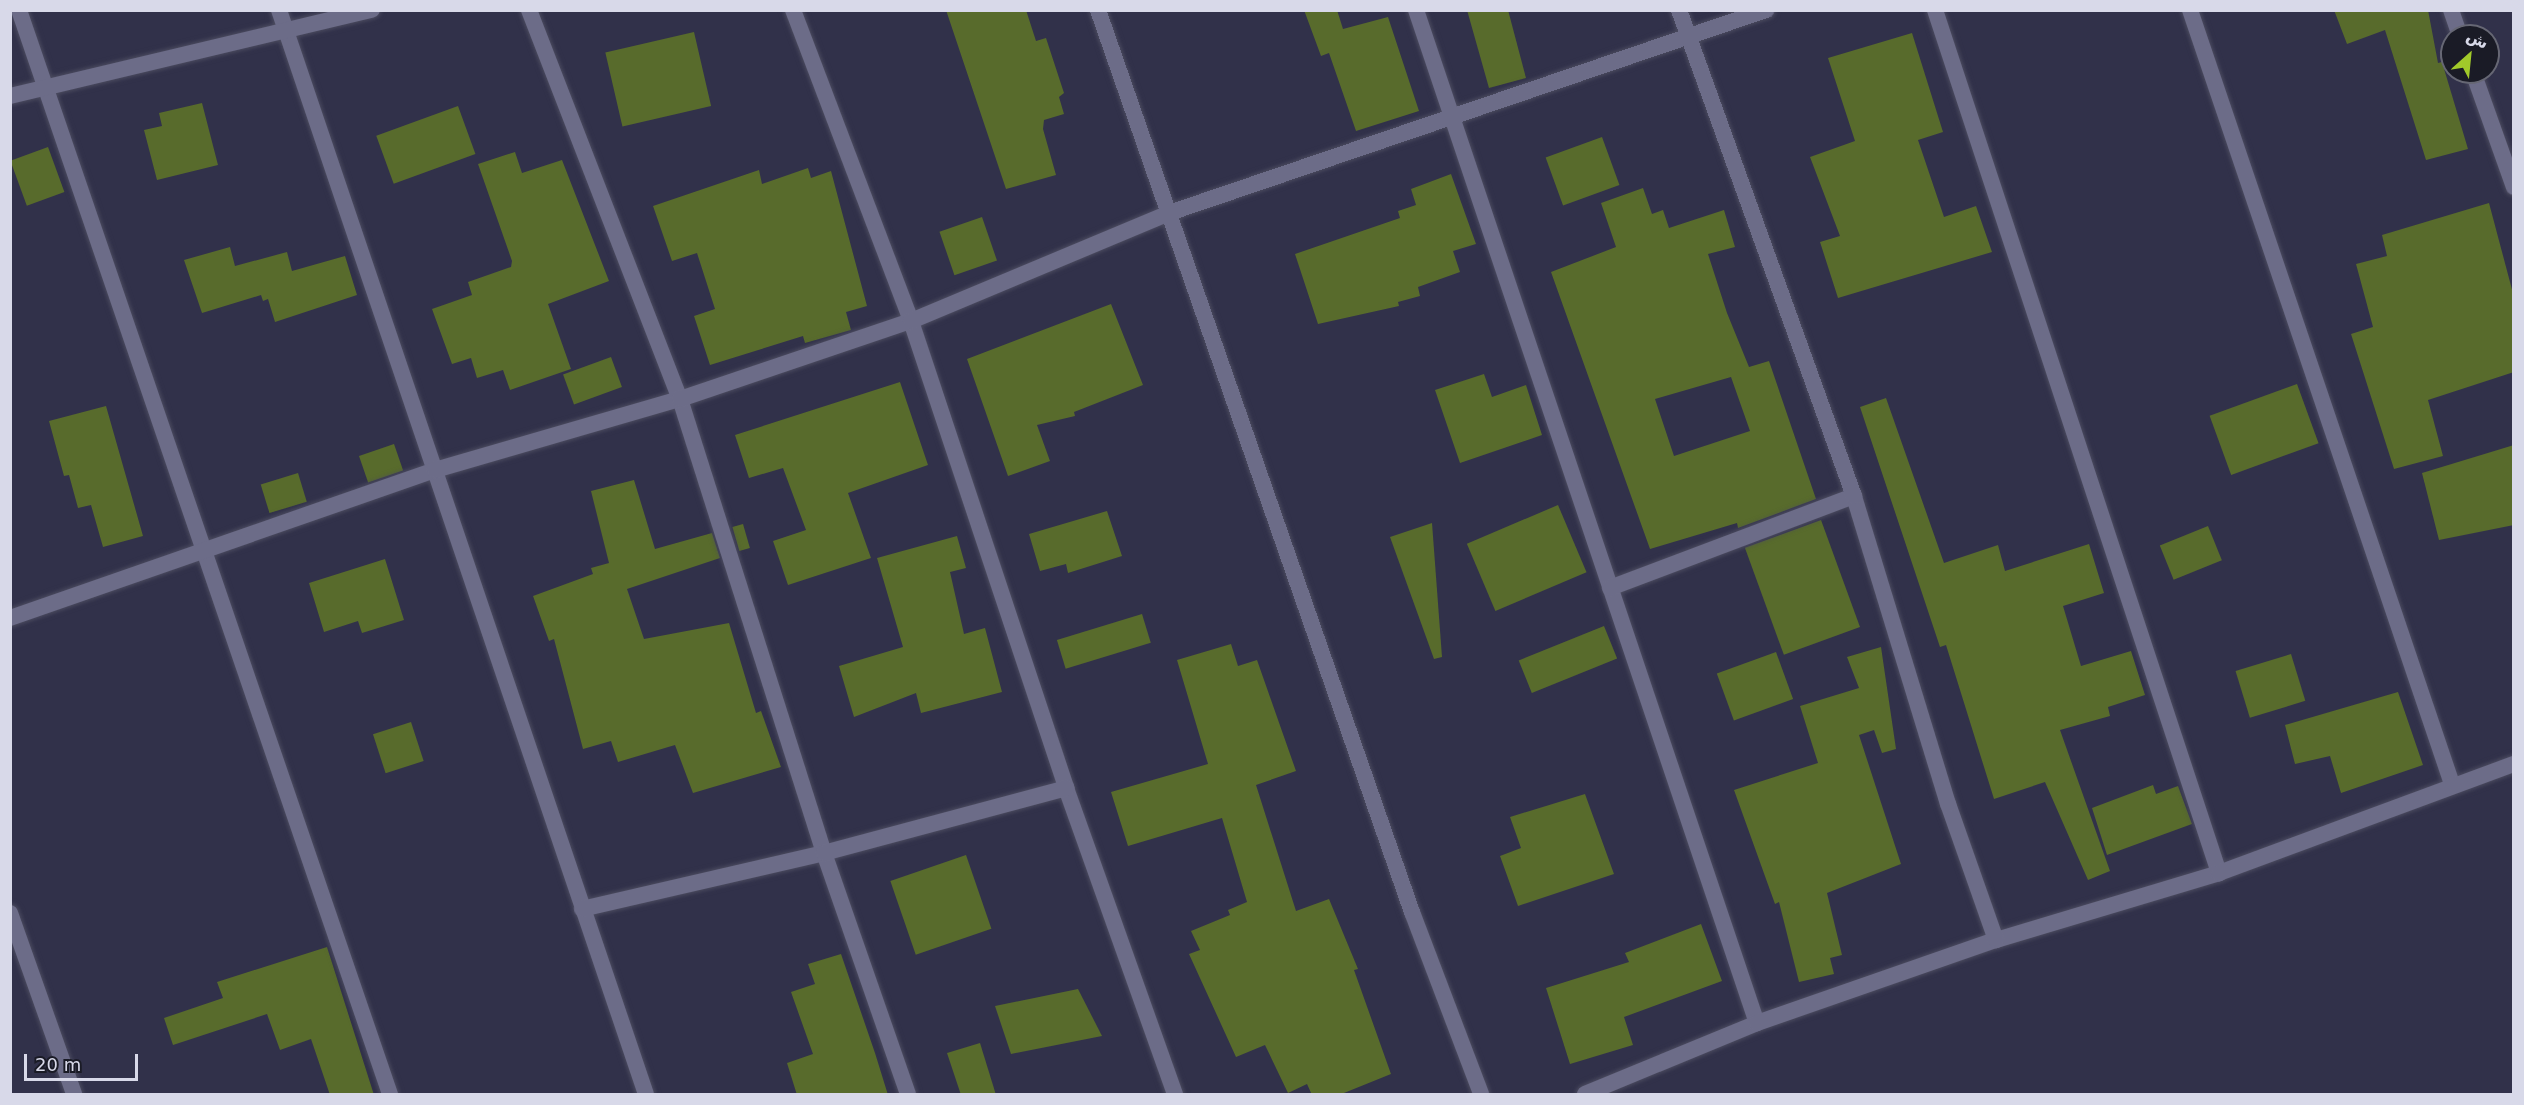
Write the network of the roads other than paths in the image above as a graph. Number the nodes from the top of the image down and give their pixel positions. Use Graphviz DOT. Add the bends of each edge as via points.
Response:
graph roads {
  1 [pos="19,10"];
  2 [pos="279,10"];
  3 [pos="372,10"];
  4 [pos="529,10"];
  5 [pos="793,10"];
  6 [pos="1098,10"];
  7 [pos="1416,10"];
  8 [pos="1679,10"];
  9 [pos="1766,10"];
  10 [pos="1935,10"];
  11 [pos="2190,10"];
  12 [pos="286,33"];
  13 [pos="1688,37"];
  14 [pos="2477,84"];
  15 [pos="44,86"];
  16 [pos="10,96"];
  17 [pos="1454,117"];
  18 [pos="2514,187"];
  19 [pos="1169,213"];
  20 [pos="911,321"];
  21 [pos="680,399"];
  22 [pos="435,470"];
  23 [pos="1854,495"];
  24 [pos="202,551"];
  25 [pos="1610,588"];
  26 [pos="10,618"];
  27 [pos="2514,764"];
  28 [pos="2452,784"];
  29 [pos="1066,788"];
  30 [pos="824,853"];
  31 [pos="2219,873"];
  32 [pos="582,909"];
  33 [pos="10,913"];
  34 [pos="1996,940"];
  35 [pos="1757,1023"];
  36 [pos="74,1095"];
  37 [pos="390,1095"];
  38 [pos="646,1095"];
  39 [pos="908,1095"];
  40 [pos="1175,1095"];
  41 [pos="1481,1095"];
  42 [pos="1586,1095"];
  1 -- 15 [label="street"];
  2 -- 12 [label="street"];
  3 -- 12 [label="street"];
  4 -- 21 [label="street"];
  5 -- 20 [label="street"];
  6 -- 19 [label="street"];
  7 -- 17 [label="street"];
  8 -- 13 [label="street"];
  9 -- 13 [label="street"];
  10 -- 31 [label="street"];
  11 -- 28 [label="street"];
  12 -- 15 [label="street"];
  12 -- 22 [label="street"];
  13 -- 17 [label="street"];
  13 -- 23 [label="street"];
  14 -- 18 [label="street"];
  15 -- 16 [label="street"];
  15 -- 24 [label="street"];
  17 -- 19 [label="street"];
  17 -- 25 [label="street"];
  19 -- 20 [label="street"];
  19 -- 41 [label="street" via="1412,912"];
  20 -- 21 [label="street"];
  20 -- 29 [label="street"];
  21 -- 22 [label="street"];
  21 -- 30 [label="street"];
  22 -- 24 [label="street"];
  22 -- 32 [label="street"];
  23 -- 25 [label="street"];
  23 -- 34 [label="street" via="1948,804"];
  24 -- 26 [label="street"];
  24 -- 37 [label="street"];
  25 -- 35 [label="street"];
  27 -- 28 [label="street"];
  28 -- 31 [label="street"];
  29 -- 30 [label="street"];
  29 -- 40 [label="street"];
  30 -- 32 [label="street"];
  30 -- 39 [label="street"];
  31 -- 34 [label="street"];
  32 -- 38 [label="street"];
  33 -- 36 [label="street"];
  34 -- 35 [label="street"];
  35 -- 42 [label="street"];
}
